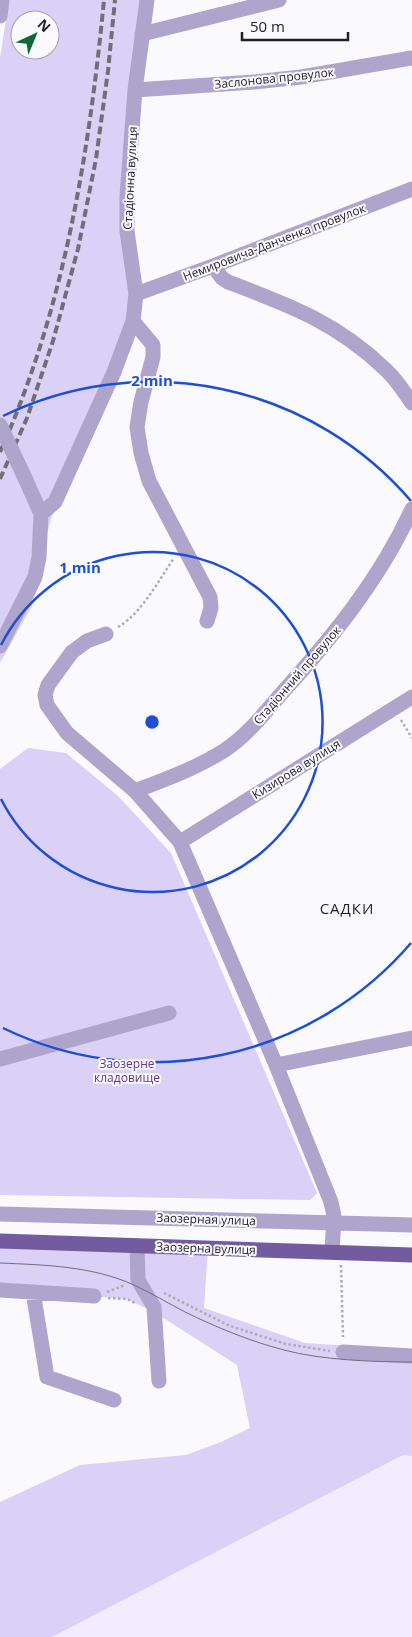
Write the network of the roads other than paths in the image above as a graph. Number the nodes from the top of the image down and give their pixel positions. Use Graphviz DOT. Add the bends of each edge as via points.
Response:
graph roads {
  1 [pos="2,0"];
  2 [pos="147,0"];
  3 [pos="278,0"];
  4 [pos="0,16"];
  5 [pos="142,34"];
  6 [pos="412,58"];
  7 [pos="135,90"];
  8 [pos="412,189"];
  9 [pos="213,266"];
  10 [pos="136,294"];
  11 [pos="133,321"];
  12 [pos="412,404"];
  13 [pos="0,425"];
  14 [pos="412,509"];
  15 [pos="41,514"];
  16 [pos="207,621"];
  17 [pos="106,634"];
  18 [pos="0,646"];
  19 [pos="412,697"];
  20 [pos="136,791"];
  21 [pos="180,842"];
  22 [pos="169,1013"];
  23 [pos="412,1038"];
  24 [pos="0,1059"];
  25 [pos="276,1065"];
  26 [pos="0,1214"];
  27 [pos="334,1223"];
  28 [pos="412,1225"];
  29 [pos="0,1241"];
  30 [pos="137,1246"];
  31 [pos="337,1252"];
  32 [pos="412,1255"];
  33 [pos="0,1290"];
  34 [pos="33,1292"];
  35 [pos="94,1296"];
  36 [pos="343,1352"];
  37 [pos="412,1356"];
  38 [pos="159,1381"];
  39 [pos="114,1400"];
  1 -- 4 [label="street"];
  2 -- 5 [label="street, Стадіонна вулиця"];
  3 -- 5 [label="street"];
  5 -- 7 [label="street, Стадіонна вулиця"];
  6 -- 7 [label="street, Заслонова провулок" via="301,77"];
  7 -- 10 [label="street, Стадіонна вулиця" via="127,231"];
  8 -- 9 [label="street, Немировича-Данченка провулок"];
  9 -- 10 [label="street, Немировича-Данченка провулок"];
  9 -- 12 [label="street" via="228,282 314,316 350,338 387,371"];
  10 -- 11 [label="street, Стадіонна вулиця"];
  11 -- 15 [label="street, Стадіонна вулиця" via="114,372 55,502"];
  11 -- 16 [label="street" via="153,345 153,357 140,402 140,453 149,481 210,596"];
  13 -- 15 [label="street, bridge"];
  14 -- 20 [label="street, Стадіонний провулок" via="357,604 302,672 248,731 202,764"];
  15 -- 18 [label="street" via="41,544 35,577"];
  17 -- 20 [label="street" via="87,641 72,652 48,685 45,696 47,705 67,733"];
  19 -- 21 [label="street, Кизирова вулиця"];
  20 -- 21 [label="street"];
  21 -- 25 [label="street"];
  22 -- 24 [label="street"];
  23 -- 25 [label="street"];
  25 -- 27 [label="street" via="331,1202"];
  26 -- 27 [label="street, Заозерная улица"];
  27 -- 28 [label="street, Заозерная улица"];
  27 -- 31 [label="street"];
  29 -- 30 [label="main road, Заозерна вулиця"];
  30 -- 31 [label="main road, Заозерна вулиця"];
  30 -- 38 [label="street" via="138,1280 154,1307"];
  31 -- 32 [label="main road, Заозерна вулиця"];
  33 -- 34 [label="street"];
  34 -- 35 [label="street"];
  34 -- 39 [label="street" via="47,1377"];
  36 -- 37 [label="street"];
}
